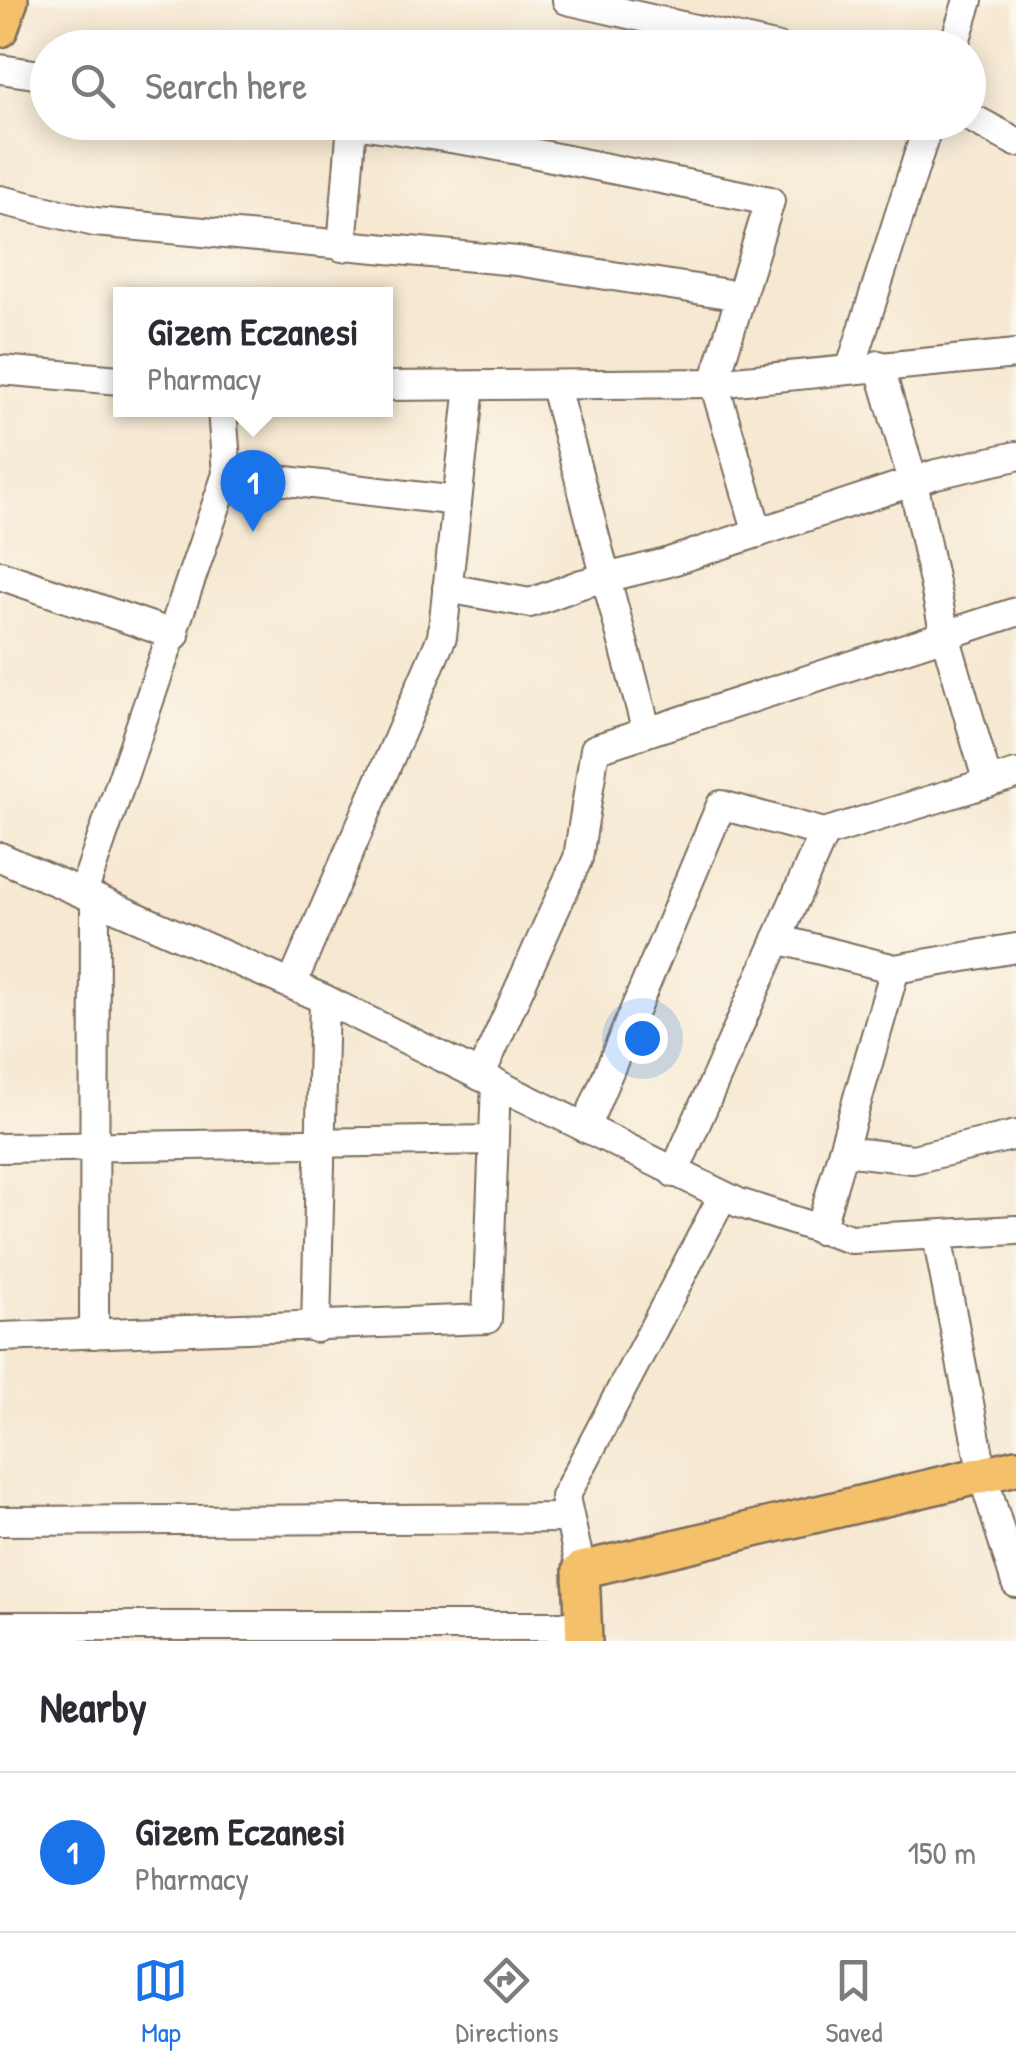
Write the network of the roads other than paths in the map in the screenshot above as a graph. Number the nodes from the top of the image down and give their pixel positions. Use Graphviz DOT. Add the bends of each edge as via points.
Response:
graph roads {
  1 [pos="10,0"];
  2 [pos="568,0"];
  3 [pos="968,0"];
  4 [pos="0,29"];
  5 [pos="700,30"];
  6 [pos="959,30"];
  7 [pos="0,69"];
  8 [pos="30,73"];
  9 [pos="986,126"];
  10 [pos="349,140"];
  11 [pos="462,140"];
  12 [pos="924,140"];
  13 [pos="1016,142"];
  14 [pos="0,200"];
  15 [pos="342,247"];
  16 [pos="741,296"];
  17 [pos="1015,349"];
  18 [pos="865,366"];
  19 [pos="0,370"];
  20 [pos="113,379"];
  21 [pos="714,382"];
  22 [pos="393,386"];
  23 [pos="470,386"];
  24 [pos="555,386"];
  25 [pos="223,417"];
  26 [pos="1016,456"];
  27 [pos="227,474"];
  28 [pos="913,482"];
  29 [pos="456,501"];
  30 [pos="758,533"];
  31 [pos="0,574"];
  32 [pos="604,578"];
  33 [pos="447,588"];
  34 [pos="1016,612"];
  35 [pos="175,635"];
  36 [pos="945,635"];
  37 [pos="647,732"];
  38 [pos="1016,774"];
  39 [pos="988,783"];
  40 [pos="824,833"];
  41 [pos="0,857"];
  42 [pos="89,896"];
  43 [pos="777,939"];
  44 [pos="1016,948"];
  45 [pos="895,968"];
  46 [pos="292,984"];
  47 [pos="324,998"];
  48 [pos="488,1080"];
  49 [pos="585,1128"];
  50 [pos="1016,1135"];
  51 [pos="494,1140"];
  52 [pos="320,1141"];
  53 [pos="96,1146"];
  54 [pos="0,1148"];
  55 [pos="843,1150"];
  56 [pos="674,1172"];
  57 [pos="724,1196"];
  58 [pos="820,1230"];
  59 [pos="1016,1230"];
  60 [pos="938,1236"];
  61 [pos="316,1328"];
  62 [pos="94,1334"];
  63 [pos="0,1338"];
  64 [pos="999,1471"];
  65 [pos="569,1518"];
  66 [pos="0,1521"];
  67 [pos="580,1570"];
  68 [pos="1016,1583"];
  69 [pos="0,1626"];
  70 [pos="583,1634"];
  1 -- 4 [label="main road"];
  2 -- 5 [label="street"];
  3 -- 6 [label="street"];
  7 -- 8 [label="street"];
  9 -- 13 [label="street"];
  10 -- 15 [label="street"];
  11 -- 16 [label="street" via="770,201"];
  12 -- 18 [label="street"];
  14 -- 15 [label="street" via="95,222"];
  15 -- 16 [label="street" via="516,261"];
  16 -- 21 [label="street"];
  17 -- 18 [label="street"];
  18 -- 21 [label="street"];
  18 -- 28 [label="street"];
  19 -- 20 [label="street"];
  21 -- 24 [label="street"];
  21 -- 30 [label="street"];
  22 -- 23 [label="street"];
  23 -- 24 [label="street"];
  23 -- 29 [label="street"];
  24 -- 32 [label="street"];
  25 -- 27 [label="street"];
  26 -- 28 [label="street"];
  27 -- 29 [label="street"];
  27 -- 35 [label="street"];
  28 -- 30 [label="street"];
  28 -- 36 [label="street"];
  29 -- 33 [label="street"];
  30 -- 32 [label="street"];
  31 -- 35 [label="street"];
  32 -- 33 [label="street" via="530,604"];
  32 -- 37 [label="street"];
  33 -- 46 [label="street" via="442,637"];
  34 -- 36 [label="street"];
  35 -- 42 [label="street"];
  36 -- 37 [label="street"];
  36 -- 39 [label="street"];
  37 -- 48 [label="street" via="595,749 578,858"];
  38 -- 39 [label="street"];
  39 -- 40 [label="street"];
  40 -- 43 [label="street"];
  40 -- 49 [label="street" via="721,804"];
  41 -- 42 [label="street"];
  42 -- 46 [label="street"];
  42 -- 53 [label="street"];
  43 -- 45 [label="street"];
  43 -- 56 [label="street"];
  44 -- 45 [label="street"];
  45 -- 55 [label="street"];
  46 -- 47 [label="street"];
  47 -- 48 [label="street"];
  47 -- 52 [label="street"];
  48 -- 49 [label="street"];
  48 -- 51 [label="street"];
  49 -- 56 [label="street"];
  50 -- 55 [label="street" via="912,1159"];
  51 -- 52 [label="street"];
  51 -- 61 [label="street" via="487,1319"];
  52 -- 53 [label="street"];
  52 -- 61 [label="street"];
  53 -- 54 [label="street"];
  53 -- 62 [label="street"];
  55 -- 58 [label="street"];
  56 -- 57 [label="street"];
  57 -- 58 [label="street"];
  57 -- 65 [label="street" via="565,1497"];
  58 -- 60 [label="street" via="851,1240"];
  59 -- 60 [label="street"];
  60 -- 64 [label="street"];
  61 -- 62 [label="street"];
  62 -- 63 [label="street"];
  64 -- 67 [label="main road"];
  64 -- 68 [label="street"];
  65 -- 66 [label="street"];
  65 -- 67 [label="street"];
  67 -- 70 [label="main road"];
  69 -- 70 [label="street"];
}
